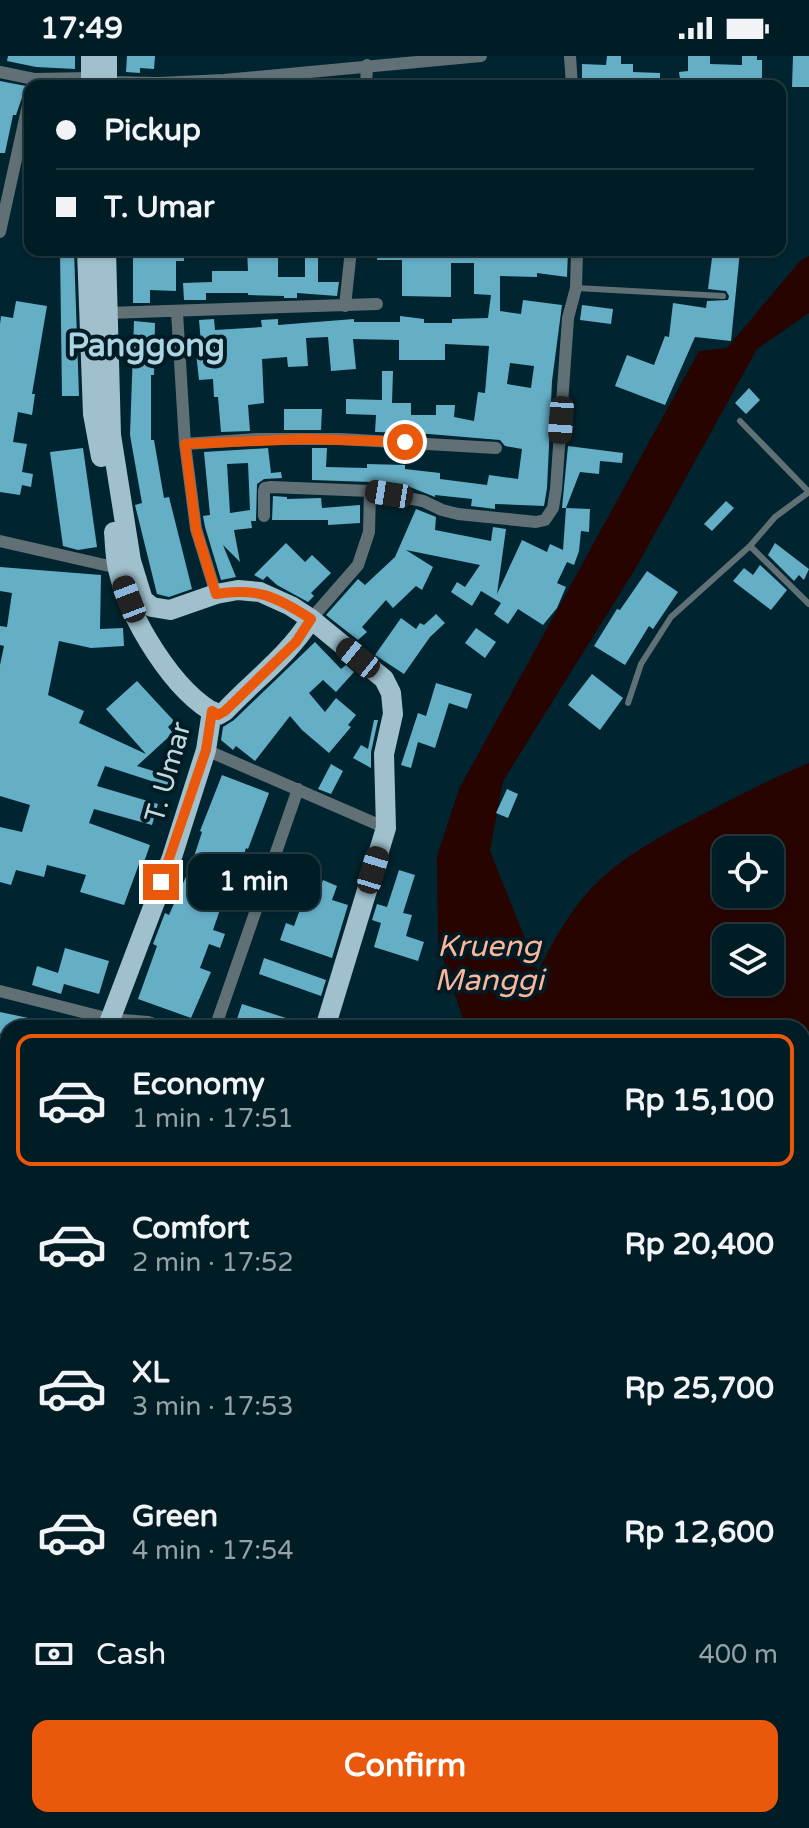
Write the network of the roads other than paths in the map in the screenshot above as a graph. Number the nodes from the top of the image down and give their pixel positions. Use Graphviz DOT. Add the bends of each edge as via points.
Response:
graph roads {
  1 [pos="91,56"];
  2 [pos="107,56"];
  3 [pos="481,56"];
  4 [pos="570,56"];
  5 [pos="367,65"];
  6 [pos="0,72"];
  7 [pos="24,80"];
  8 [pos="98,80"];
  9 [pos="100,80"];
  10 [pos="224,80"];
  11 [pos="366,80"];
  12 [pos="572,80"];
  13 [pos="24,123"];
  14 [pos="0,232"];
  15 [pos="87,256"];
  16 [pos="106,256"];
  17 [pos="350,256"];
  18 [pos="577,256"];
  19 [pos="576,288"];
  20 [pos="723,296"];
  21 [pos="377,304"];
  22 [pos="345,306"];
  23 [pos="177,312"];
  24 [pos="108,313"];
  25 [pos="740,421"];
  26 [pos="185,444"];
  27 [pos="496,448"];
  28 [pos="370,491"];
  29 [pos="809,492"];
  30 [pos="264,516"];
  31 [pos="0,541"];
  32 [pos="750,546"];
  33 [pos="118,568"];
  34 [pos="216,594"];
  35 [pos="809,604"];
  36 [pos="311,619"];
  37 [pos="628,703"];
  38 [pos="212,711"];
  39 [pos="206,750"];
  40 [pos="298,789"];
  41 [pos="386,828"];
  42 [pos="0,991"];
  43 [pos="96,1020"];
  44 [pos="111,1020"];
  45 [pos="218,1020"];
  46 [pos="327,1020"];
  1 -- 8 [label="main road"];
  2 -- 9 [label="main road"];
  3 -- 5 [label="street"];
  4 -- 12 [label="street"];
  5 -- 10 [label="street"];
  5 -- 11 [label="street"];
  6 -- 7 [label="street"];
  13 -- 14 [label="street"];
  15 -- 33 [label="main road" via="93,414"];
  16 -- 24 [label="main road"];
  17 -- 22 [label="street"];
  18 -- 19 [label="street"];
  19 -- 20 [label="lane"];
  19 -- 28 [label="street" via="568,318 556,489 545,520 458,514"];
  21 -- 22 [label="street"];
  22 -- 23 [label="street"];
  23 -- 24 [label="street"];
  23 -- 26 [label="street"];
  24 -- 34 [label="main road" via="111,435 140,595 162,610"];
  25 -- 29 [label="lane"];
  26 -- 27 [label="street" via="341,439"];
  26 -- 34 [label="street" via="196,529"];
  28 -- 30 [label="street" via="267,487"];
  28 -- 36 [label="street" via="369,532 358,565"];
  29 -- 32 [label="lane" via="775,517"];
  31 -- 33 [label="street"];
  32 -- 35 [label="lane"];
  32 -- 37 [label="lane" via="671,617 641,664"];
  33 -- 38 [label="main road" via="156,652 187,692"];
  34 -- 36 [label="main road" via="260,592"];
  36 -- 38 [label="main road" via="296,642 225,711"];
  36 -- 41 [label="main road" via="389,687 393,707 384,754"];
  38 -- 39 [label="main road, T. Umar"];
  39 -- 40 [label="street"];
  39 -- 44 [label="main road, T. Umar"];
  40 -- 41 [label="street"];
  40 -- 45 [label="street"];
  41 -- 46 [label="main road"];
  42 -- 43 [label="street"];
}
